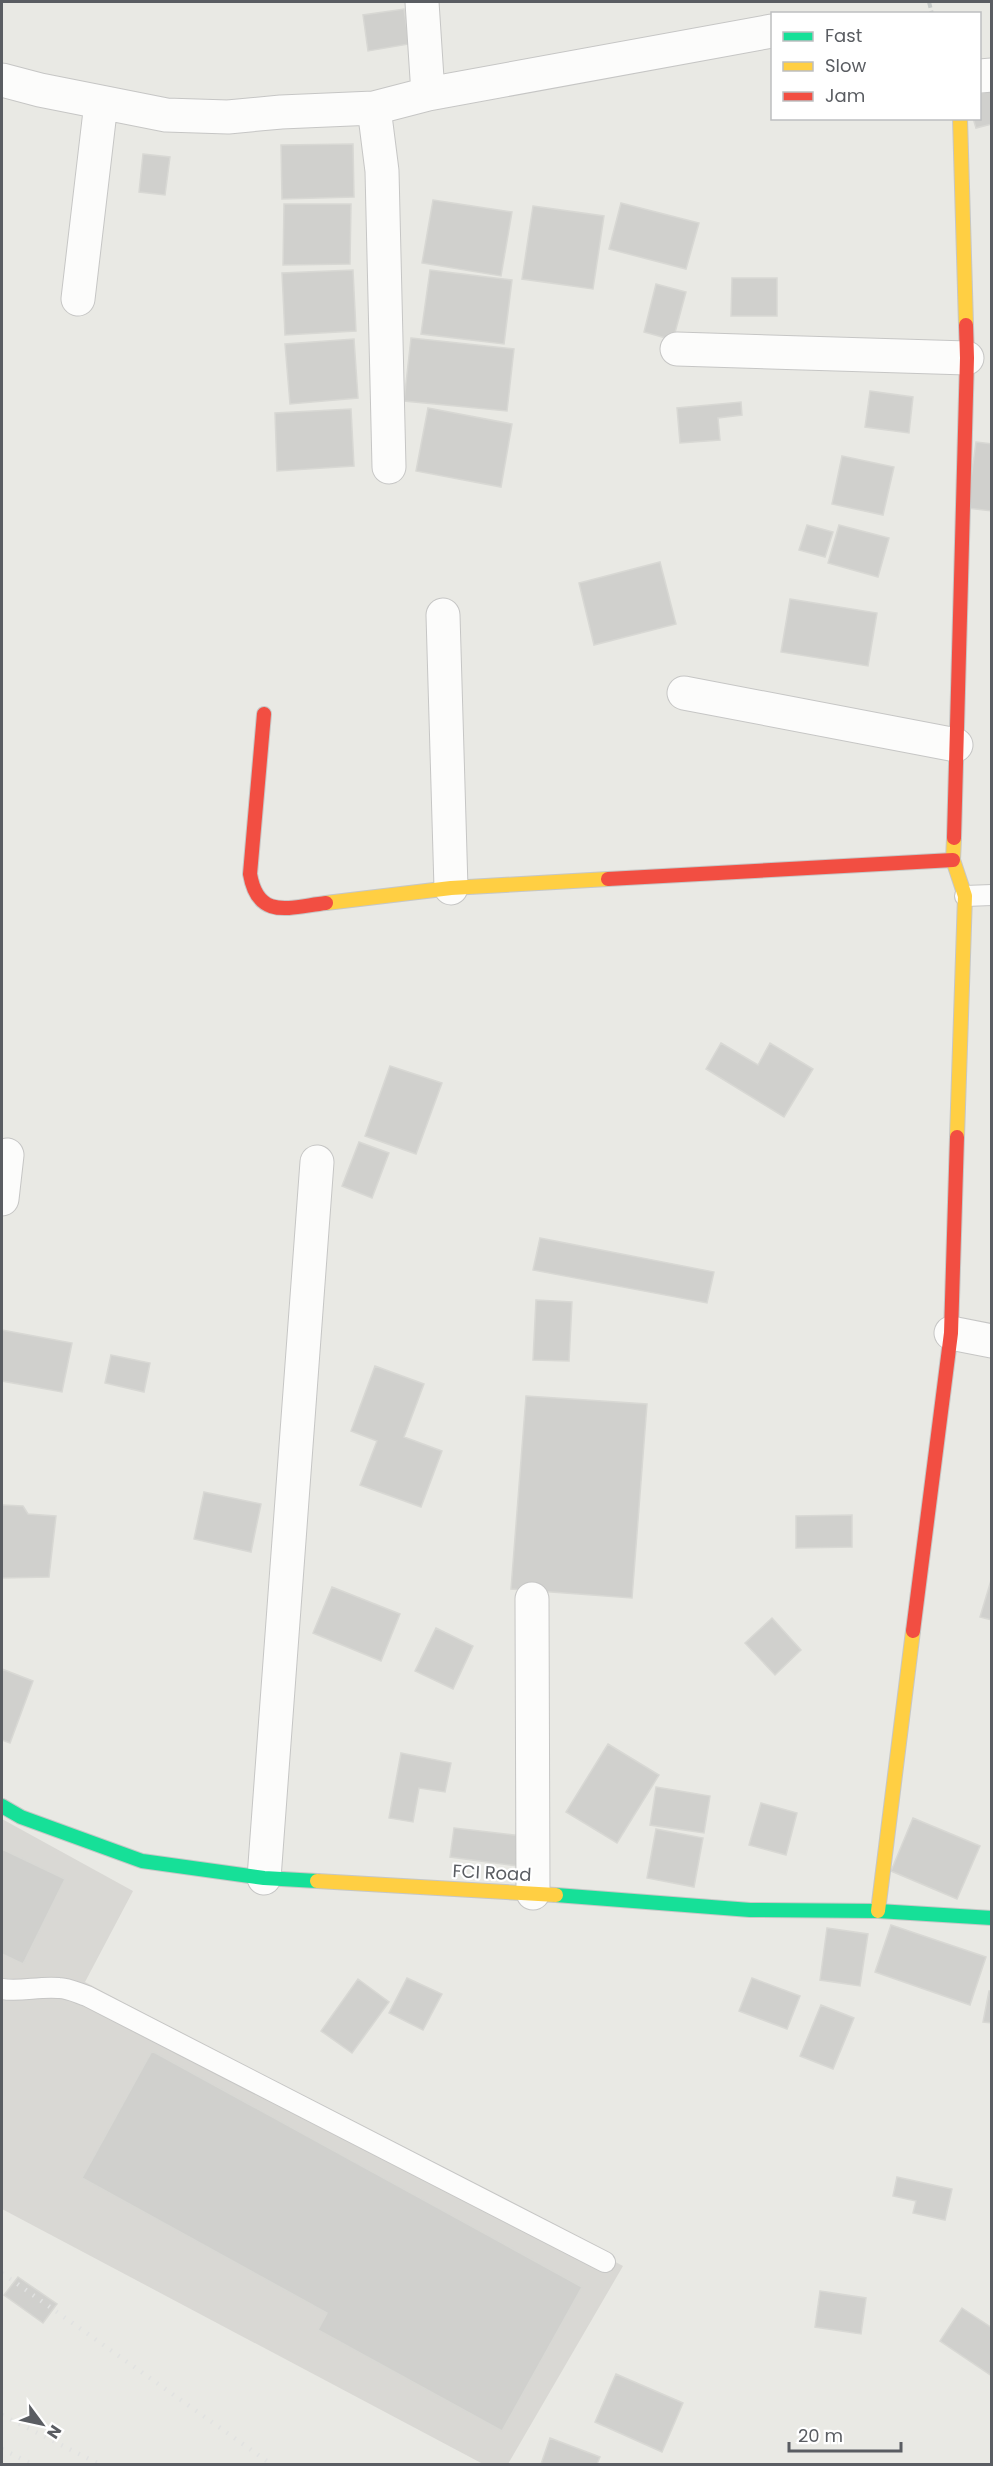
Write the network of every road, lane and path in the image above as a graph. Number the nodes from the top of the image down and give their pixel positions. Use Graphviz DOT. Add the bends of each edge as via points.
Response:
graph roads {
  1 [pos="422,2"];
  2 [pos="771,31"];
  3 [pos="2,80"];
  4 [pos="428,94"];
  5 [pos="101,103"];
  6 [pos="374,108"];
  7 [pos="960,120"];
  8 [pos="78,299"];
  9 [pos="677,350"];
  10 [pos="967,358"];
  11 [pos="388,467"];
  12 [pos="443,615"];
  13 [pos="684,693"];
  14 [pos="264,714"];
  15 [pos="956,746"];
  16 [pos="953,860"];
  17 [pos="451,888"];
  18 [pos="992,895"];
  19 [pos="965,896"];
  20 [pos="7,1155"];
  21 [pos="317,1162"];
  22 [pos="2,1199"];
  23 [pos="951,1333"];
  24 [pos="992,1341"];
  25 [pos="532,1599"];
  26 [pos="2,1806"];
  27 [pos="264,1878"];
  28 [pos="533,1893"];
  29 [pos="878,1911"];
  30 [pos="992,1918"];
  31 [pos="2,1989"];
  32 [pos="605,2262"];
  1 -- 4 [label="street"];
  2 -- 4 [label="street"];
  3 -- 5 [label="street"];
  4 -- 6 [label="street"];
  5 -- 6 [label="street" via="166,115 228,117"];
  5 -- 8 [label="street"];
  6 -- 11 [label="street" via="382,171"];
  7 -- 10 [label="street"];
  9 -- 10 [label="street"];
  10 -- 15 [label="street"];
  12 -- 17 [label="street"];
  13 -- 15 [label="street"];
  14 -- 17 [label="street" via="250,874 257,899 275,909"];
  15 -- 16 [label="street"];
  16 -- 17 [label="street"];
  16 -- 19 [label="street"];
  18 -- 19 [label="lane"];
  19 -- 23 [label="street"];
  20 -- 22 [label="street"];
  21 -- 27 [label="street"];
  23 -- 24 [label="street"];
  23 -- 29 [label="street"];
  25 -- 28 [label="street"];
  26 -- 27 [label="street, FCI Road" via="21,1817 142,1861"];
  27 -- 28 [label="street, FCI Road"];
  28 -- 29 [label="street, FCI Road" via="750,1910"];
  29 -- 30 [label="street, FCI Road"];
  31 -- 32 [label="lane" via="62,1988 87,1996"];
}
